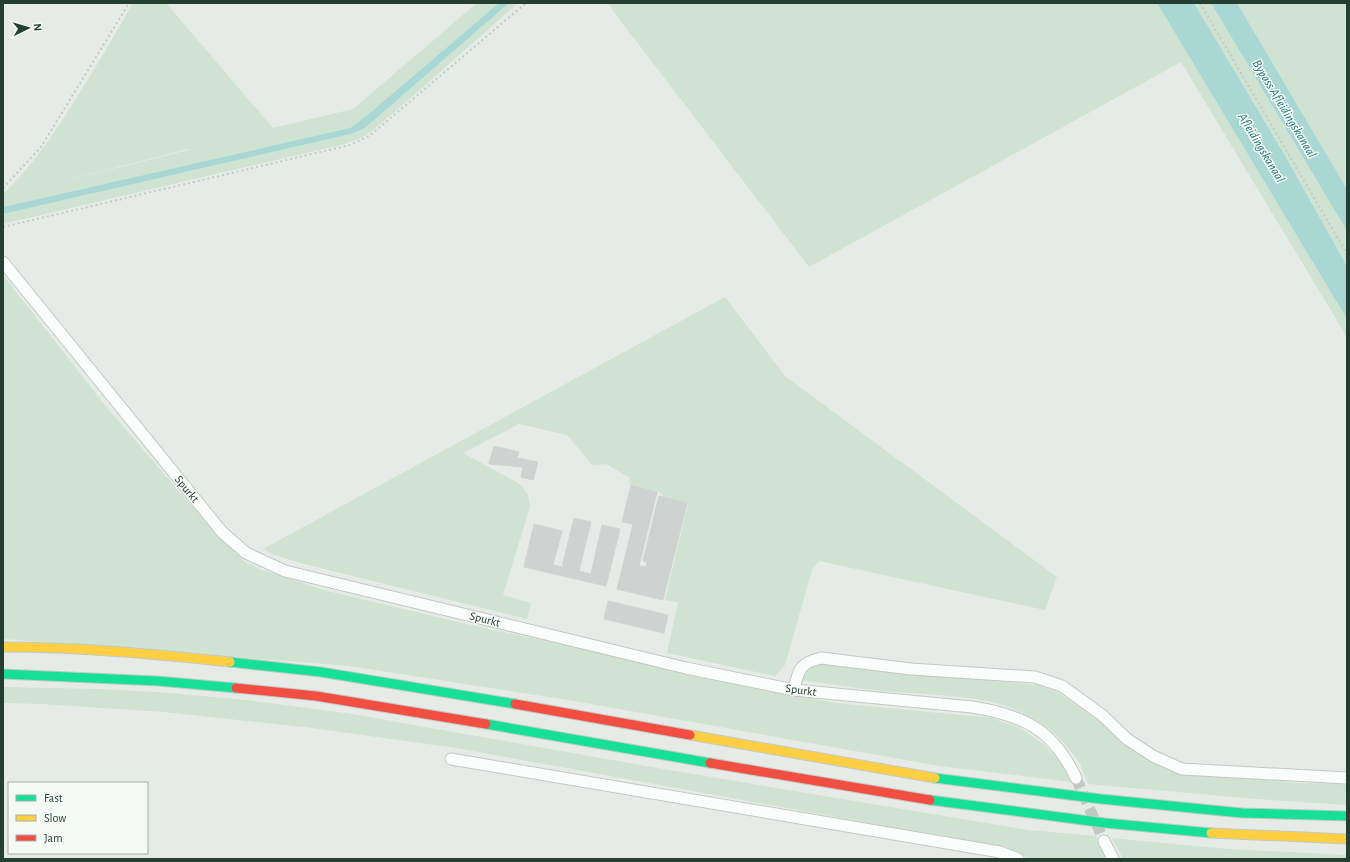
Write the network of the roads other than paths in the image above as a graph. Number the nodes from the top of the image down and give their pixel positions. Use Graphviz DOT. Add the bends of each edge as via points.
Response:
graph roads {
  1 [pos="3,262"];
  2 [pos="3,647"];
  3 [pos="3,674"];
  4 [pos="794,690"];
  5 [pos="451,759"];
  6 [pos="1076,778"];
  7 [pos="1347,778"];
  8 [pos="1347,816"];
  9 [pos="1347,839"];
  10 [pos="1104,841"];
  11 [pos="1018,859"];
  12 [pos="1113,859"];
  1 -- 4 [label="street, Spurkt" via="222,532 246,553 292,572 686,668"];
  2 -- 8 [label="highway" via="164,655 321,672 950,781 1242,812"];
  3 -- 9 [label="highway" via="158,681 316,696 933,801 1106,823 1234,835"];
  4 -- 6 [label="street, Spurkt" via="1001,712 1028,722 1055,745"];
  4 -- 7 [label="street" via="800,668 810,661 822,658 911,669 1035,677 1062,686 1102,715 1127,739 1153,756 1182,769"];
  5 -- 11 [label="street" via="992,851"];
  10 -- 12 [label="street"];
}
